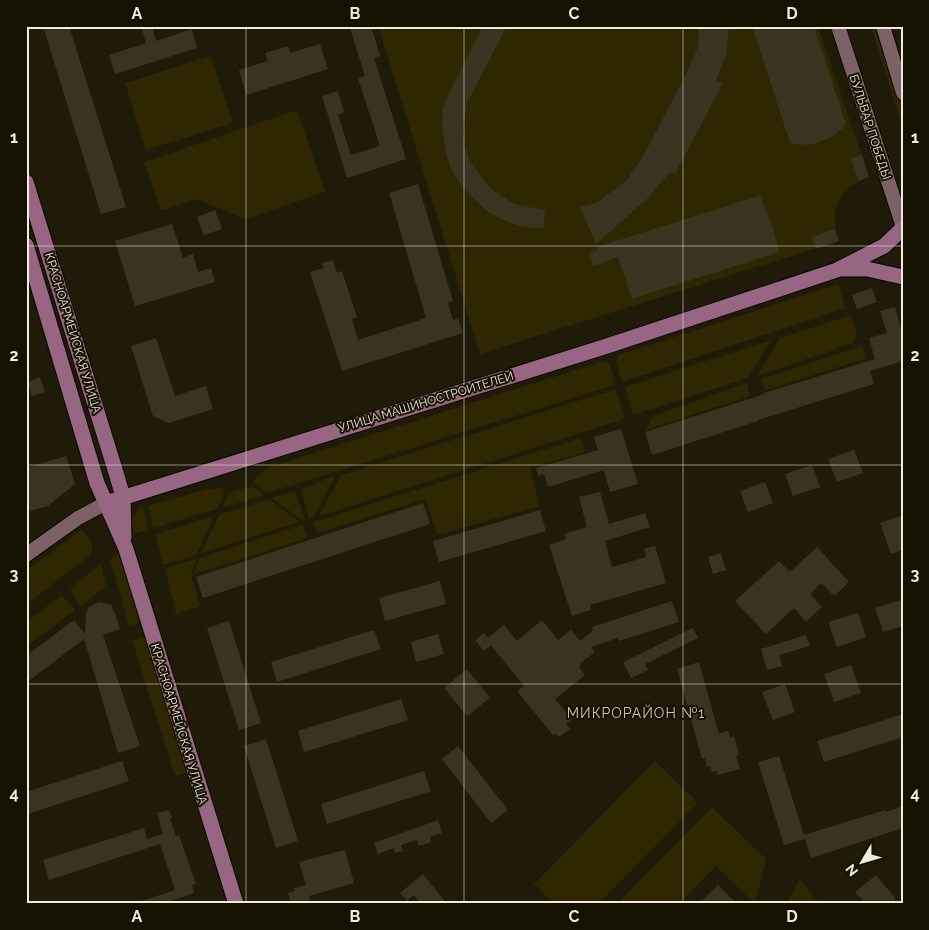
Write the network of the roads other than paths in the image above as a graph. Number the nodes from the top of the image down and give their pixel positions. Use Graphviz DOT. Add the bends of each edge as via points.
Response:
graph roads {
  1 [pos="838,26"];
  2 [pos="882,26"];
  3 [pos="903,93"];
  4 [pos="26,182"];
  5 [pos="903,228"];
  6 [pos="26,245"];
  7 [pos="837,270"];
  8 [pos="903,277"];
  9 [pos="123,498"];
  10 [pos="106,503"];
  11 [pos="124,543"];
  12 [pos="26,556"];
  13 [pos="236,904"];
  1 -- 5 [label="street, БУЛЬВАР ПОБЕДЫ"];
  2 -- 3 [label="street"];
  4 -- 9 [label="main road, КРАСНОАРМЕЙСКАЯ УЛИЦА"];
  5 -- 7 [label="main road, УЛИЦА МАШИНОСТРОИТЕЛЕЙ" via="884,246"];
  6 -- 10 [label="main road, КРАСНОАРМЕЙСКАЯ УЛИЦА"];
  7 -- 8 [label="main road, УЛИЦА МАШИНОСТРОИТЕЛЕЙ" via="867,269"];
  7 -- 9 [label="main road, УЛИЦА МАШИНОСТРОИТЕЛЕЙ"];
  9 -- 10 [label="main road, УЛИЦА МАШИНОСТРОИТЕЛЕЙ"];
  9 -- 11 [label="main road, КРАСНОАРМЕЙСКАЯ УЛИЦА"];
  10 -- 11 [label="main road, КРАСНОАРМЕЙСКАЯ УЛИЦА"];
  10 -- 12 [label="street, УЛИЦА МАШИНОСТРОИТЕЛЕЙ" via="78,518"];
  11 -- 13 [label="main road, КРАСНОАРМЕЙСКАЯ УЛИЦА"];
}
